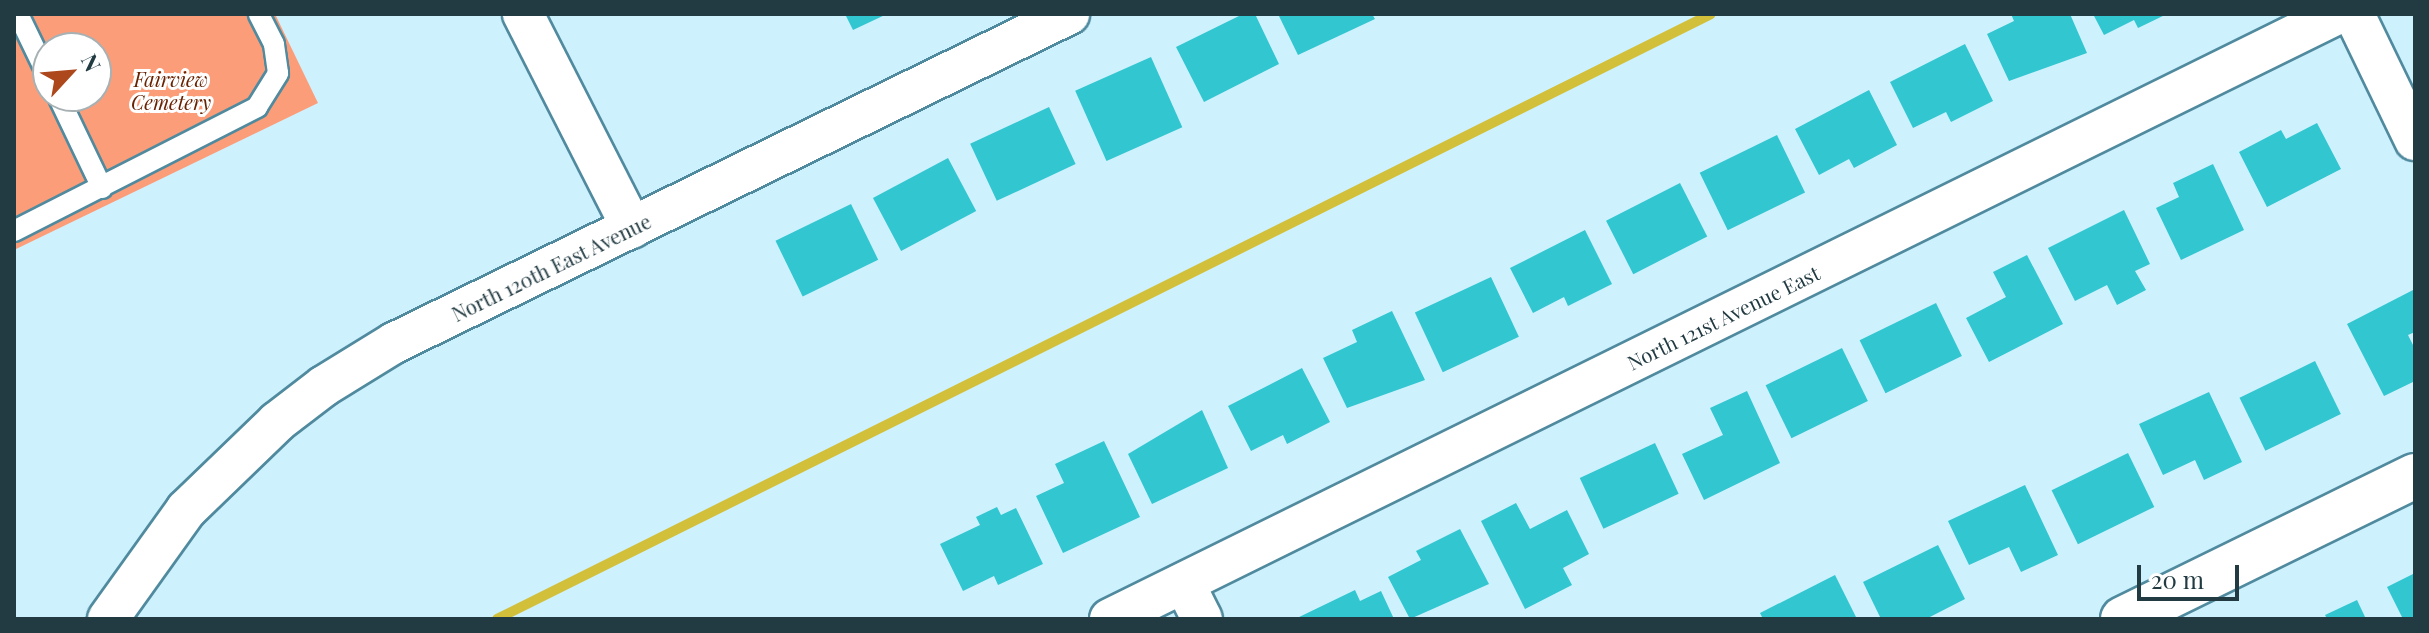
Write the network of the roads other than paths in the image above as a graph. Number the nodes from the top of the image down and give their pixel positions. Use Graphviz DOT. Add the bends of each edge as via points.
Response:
graph roads {
  1 [pos="18,14"];
  2 [pos="259,14"];
  3 [pos="523,14"];
  4 [pos="1069,14"];
  5 [pos="2337,14"];
  6 [pos="2354,14"];
  7 [pos="1023,24"];
  8 [pos="32,43"];
  9 [pos="66,112"];
  10 [pos="2415,140"];
  11 [pos="102,188"];
  12 [pos="632,228"];
  13 [pos="14,231"];
  14 [pos="2415,476"];
  15 [pos="1184,583"];
  16 [pos="108,619"];
  17 [pos="1110,619"];
  18 [pos="1202,619"];
  19 [pos="2123,619"];
  1 -- 8 [label="lane"];
  2 -- 11 [label="lane" via="274,44 278,73 257,107"];
  3 -- 12 [label="street"];
  4 -- 7 [label="street, North 120th East Avenue"];
  5 -- 15 [label="street, North 121st Avenue East"];
  6 -- 10 [label="street"];
  7 -- 12 [label="street, North 120th East Avenue"];
  9 -- 11 [label="lane"];
  11 -- 13 [label="lane"];
  12 -- 16 [label="street, North 120th East Avenue" via="394,343 300,404 186,510"];
  14 -- 19 [label="street"];
  15 -- 17 [label="street, North 121st Avenue East"];
  15 -- 18 [label="street"];
}
